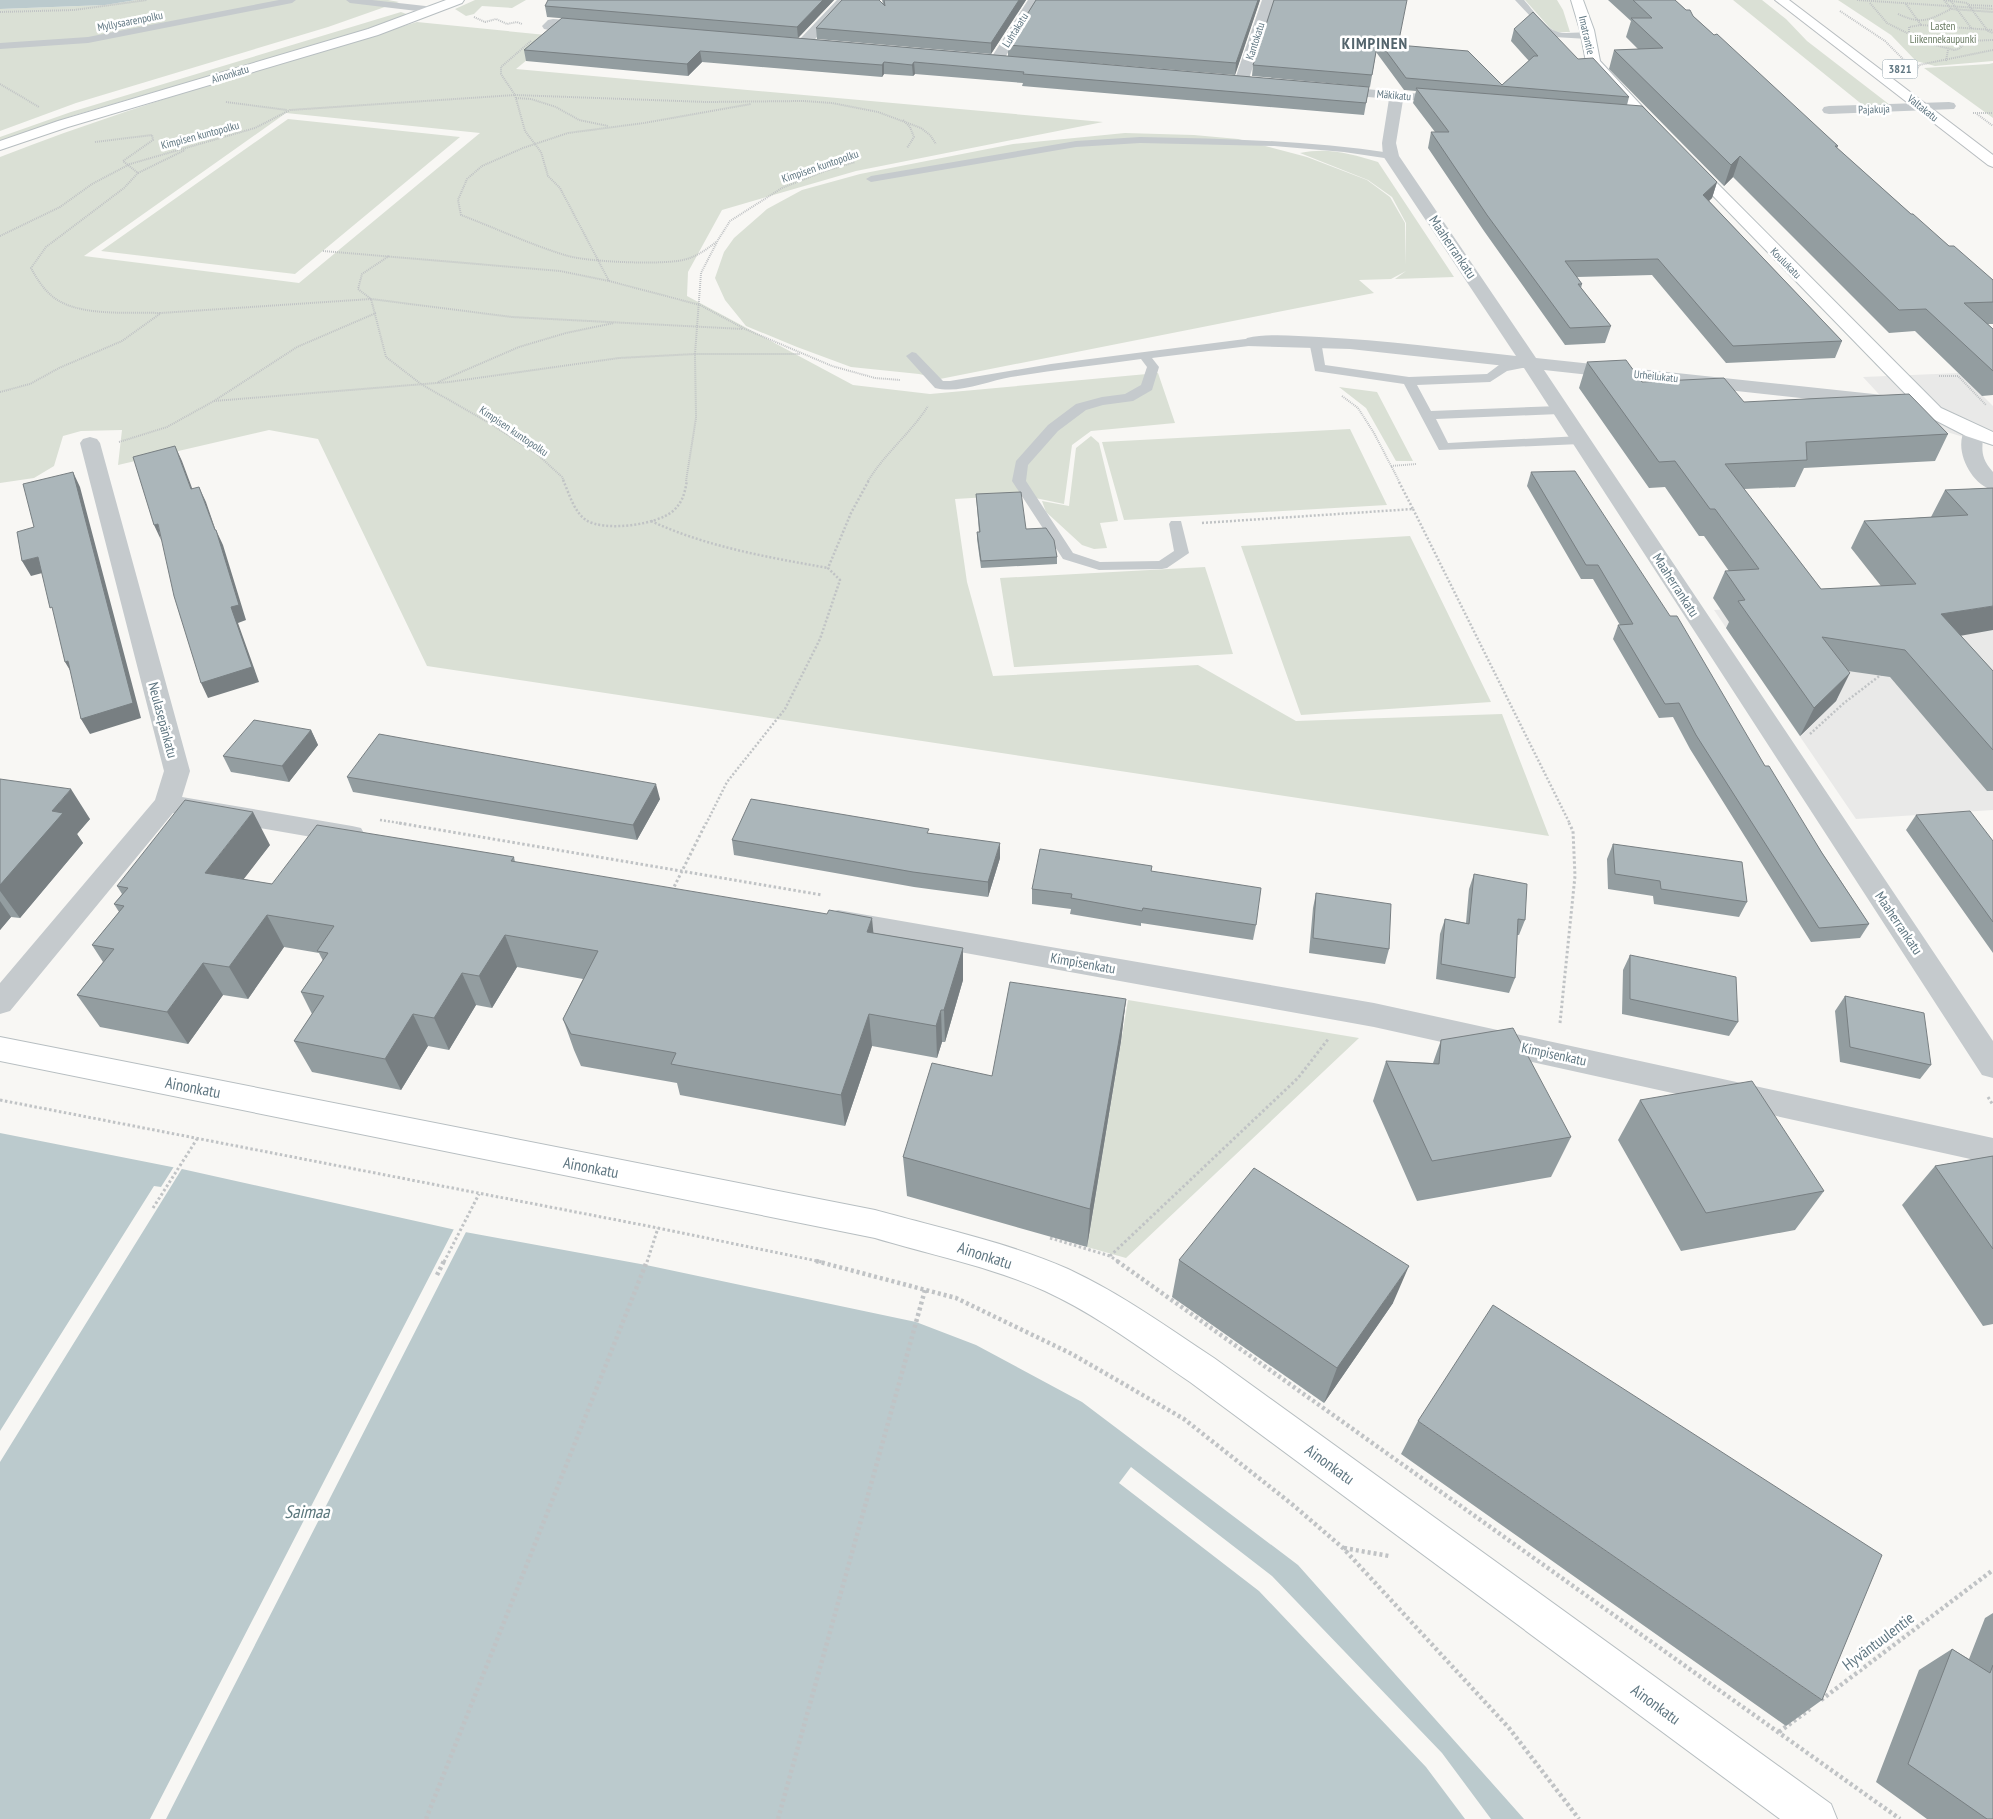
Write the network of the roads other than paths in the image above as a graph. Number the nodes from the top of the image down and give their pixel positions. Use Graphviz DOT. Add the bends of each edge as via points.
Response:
graph roads {
  1 [pos="292,0"];
  2 [pos="350,0"];
  3 [pos="411,0"];
  4 [pos="458,0"];
  5 [pos="844,0"];
  6 [pos="1034,0"];
  7 [pos="1268,0"];
  8 [pos="1519,0"];
  9 [pos="1578,0"];
  10 [pos="1781,0"];
  11 [pos="429,9"];
  12 [pos="549,26"];
  13 [pos="606,28"];
  14 [pos="1588,36"];
  15 [pos="0,46"];
  16 [pos="822,46"];
  17 [pos="1015,63"];
  18 [pos="1241,82"];
  19 [pos="1319,89"];
  20 [pos="1934,94"];
  21 [pos="1397,96"];
  22 [pos="1427,98"];
  23 [pos="1922,107"];
  24 [pos="1959,109"];
  25 [pos="1829,110"];
  26 [pos="1641,114"];
  27 [pos="1621,115"];
  28 [pos="0,146"];
  29 [pos="1391,156"];
  30 [pos="1993,162"];
  31 [pos="871,179"];
  32 [pos="1316,341"];
  33 [pos="1253,342"];
  34 [pos="1144,355"];
  35 [pos="912,356"];
  36 [pos="1528,363"];
  37 [pos="1409,381"];
  38 [pos="1559,410"];
  39 [pos="1934,412"];
  40 [pos="1427,415"];
  41 [pos="1973,432"];
  42 [pos="1993,439"];
  43 [pos="1580,440"];
  44 [pos="91,447"];
  45 [pos="1993,484"];
  46 [pos="1176,524"];
  47 [pos="167,803"];
  48 [pos="377,839"];
  49 [pos="809,915"];
  50 [pos="0,1003"];
  51 [pos="0,1049"];
  52 [pos="1993,1066"];
  53 [pos="1993,1151"];
  54 [pos="1816,1819"];
  1 -- 15 [label="lane, Myllysaarenpolku" via="88,40"];
  2 -- 11 [label="lane"];
  3 -- 11 [label="lane"];
  4 -- 11 [label="street, Ainonkatu"];
  5 -- 16 [label="street" via="798,44"];
  6 -- 17 [label="street, Luhtakatu" via="991,61"];
  7 -- 18 [label="street, Kantokatu"];
  8 -- 14 [label="lane" via="1557,35"];
  9 -- 14 [label="street, Imatrantie"];
  10 -- 23 [label="street, Valtakatu / 3821"];
  11 -- 28 [label="street, Ainonkatu" via="373,32 63,124"];
  12 -- 13 [label="street" via="553,23"];
  14 -- 26 [label="street, Imatrantie" via="1593,62"];
  19 -- 21 [label="street, Mäkikatu"];
  20 -- 24 [label="street, Valtakatu"];
  21 -- 22 [label="street, Mäkikatu"];
  21 -- 29 [label="street" via="1389,142"];
  23 -- 24 [label="street, Pajakuja"];
  23 -- 25 [label="street, Pajakuja"];
  23 -- 30 [label="street, Valtakatu / 3821"];
  26 -- 27 [label="street"];
  26 -- 39 [label="street, Koulukatu"];
  29 -- 31 [label="lane" via="1274,143 1131,141 1076,144"];
  29 -- 36 [label="street, Maaherrankatu"];
  32 -- 33 [label="street, Urheilukatu"];
  32 -- 36 [label="street, Urheilukatu"];
  32 -- 37 [label="lane" via="1319,368"];
  33 -- 34 [label="lane"];
  34 -- 35 [label="lane" via="1007,374 953,386 940,385"];
  34 -- 46 [label="lane" via="1153,367 1148,387 1128,398 1080,407 1053,428 1021,464 1019,481 1068,556 1099,566 1162,565 1182,554"];
  36 -- 37 [label="lane" via="1503,368 1490,378"];
  36 -- 38 [label="street, Maaherrankatu"];
  36 -- 39 [label="street, Urheilukatu" via="1896,402"];
  37 -- 40 [label="lane"];
  38 -- 40 [label="lane"];
  38 -- 43 [label="street, Maaherrankatu"];
  39 -- 41 [label="street, Urheilukatu"];
  40 -- 43 [label="lane" via="1444,448"];
  41 -- 42 [label="street, Urheilukatu"];
  41 -- 45 [label="street" via="1970,448 1974,464"];
  43 -- 52 [label="street, Maaherrankatu"];
  44 -- 47 [label="street, Neulasepänkatu" via="177,771"];
  47 -- 48 [label="street"];
  47 -- 50 [label="street, Neulasepänkatu"];
  49 -- 53 [label="street, Kimpisenkatu" via="1374,1015"];
  51 -- 54 [label="street, Ainonkatu" via="876,1224 995,1258 1056,1280 1109,1308 1202,1370"];
}
